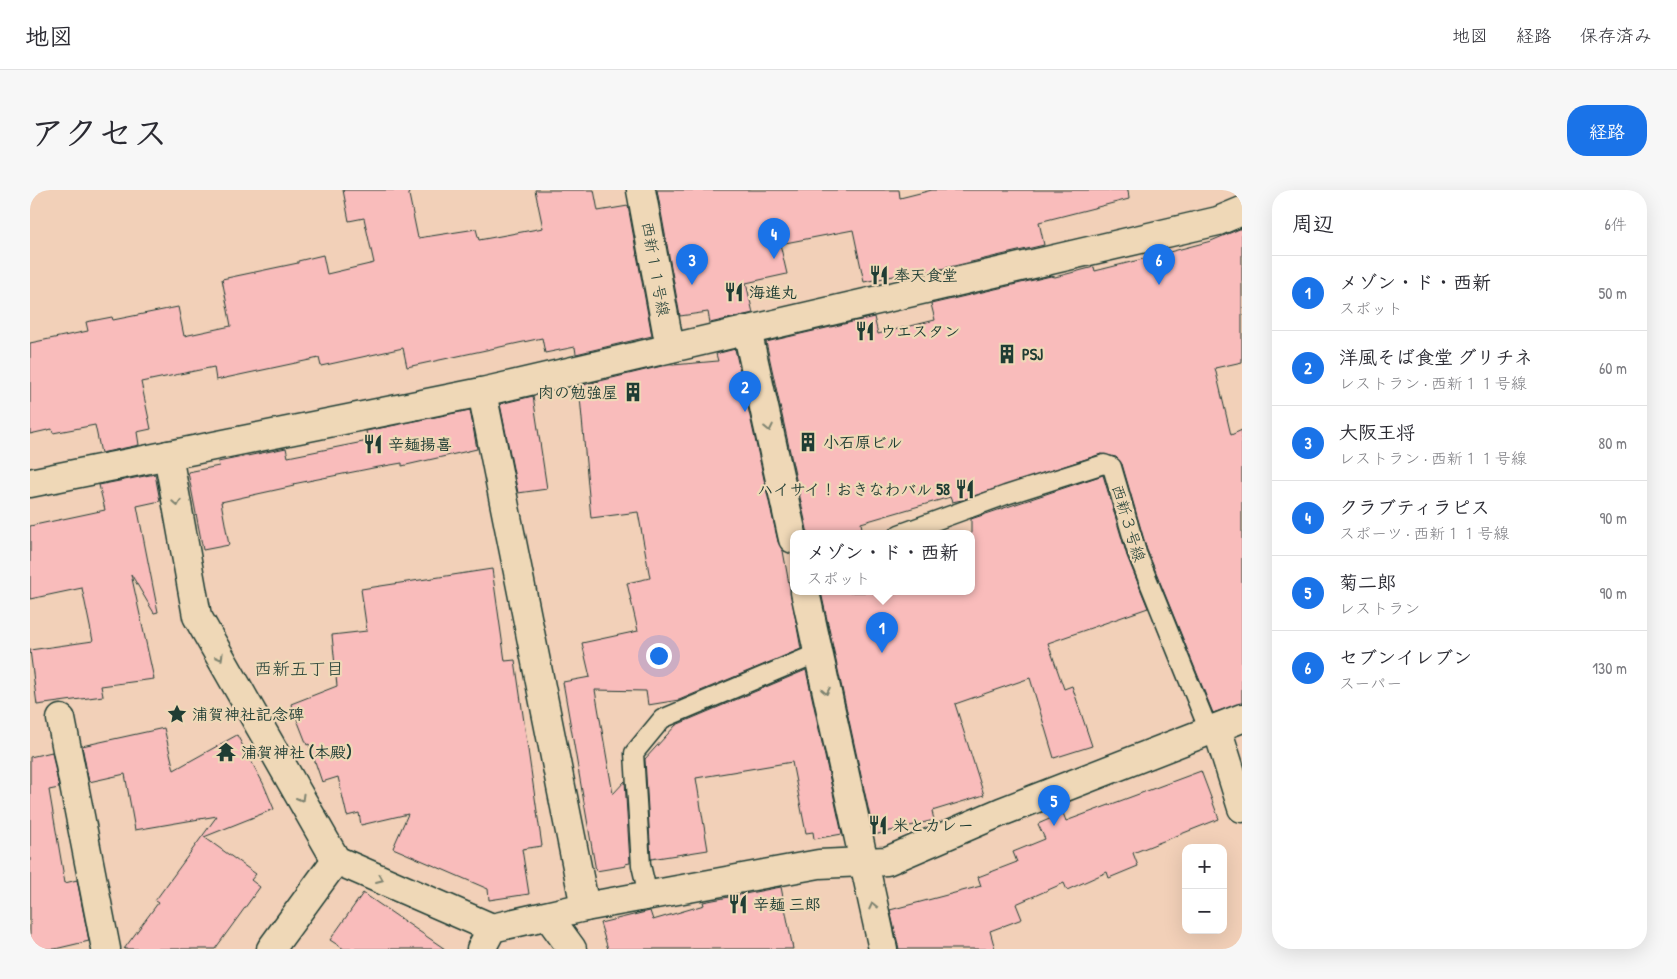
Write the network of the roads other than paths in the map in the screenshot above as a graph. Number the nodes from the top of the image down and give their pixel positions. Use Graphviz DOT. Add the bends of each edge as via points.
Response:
graph roads {
  1 [pos="641,190"];
  2 [pos="1242,210"];
  3 [pos="747,330"];
  4 [pos="670,348"];
  5 [pos="482,392"];
  6 [pos="168,455"];
  7 [pos="30,483"];
  8 [pos="791,530"];
  9 [pos="910,530"];
  10 [pos="806,595"];
  11 [pos="818,653"];
  12 [pos="1242,718"];
  13 [pos="61,719"];
  14 [pos="1213,730"];
  15 [pos="1242,808"];
  16 [pos="336,860"];
  17 [pos="864,864"];
  18 [pos="648,895"];
  19 [pos="585,907"];
  20 [pos="548,916"];
  21 [pos="487,938"];
  22 [pos="106,949"];
  23 [pos="271,949"];
  24 [pos="572,949"];
  25 [pos="883,949"];
  1 -- 4 [label="street, 西新１１号線"];
  2 -- 3 [label="street" via="1218,221"];
  3 -- 4 [label="street"];
  3 -- 8 [label="street, one-way"];
  4 -- 5 [label="street"];
  5 -- 6 [label="street"];
  5 -- 19 [label="street"];
  6 -- 7 [label="street"];
  6 -- 16 [label="street, one-way" via="197,616"];
  9 -- 14 [label="lane, 西新３号線" via="1104,464 1112,467 1137,553"];
  10 -- 11 [label="street"];
  11 -- 17 [label="street, one-way"];
  11 -- 18 [label="lane" via="662,719 634,753 641,865"];
  12 -- 14 [label="street"];
  13 -- 22 [label="street"];
  14 -- 15 [label="street"];
  14 -- 17 [label="street" via="1001,812 887,861"];
  16 -- 21 [label="street, one-way"];
  16 -- 23 [label="street"];
  17 -- 18 [label="street" via="819,864"];
  25 -- 17 [label="street, one-way"];
  18 -- 19 [label="street"];
  19 -- 20 [label="street"];
  20 -- 21 [label="street"];
  20 -- 24 [label="street"];
}
